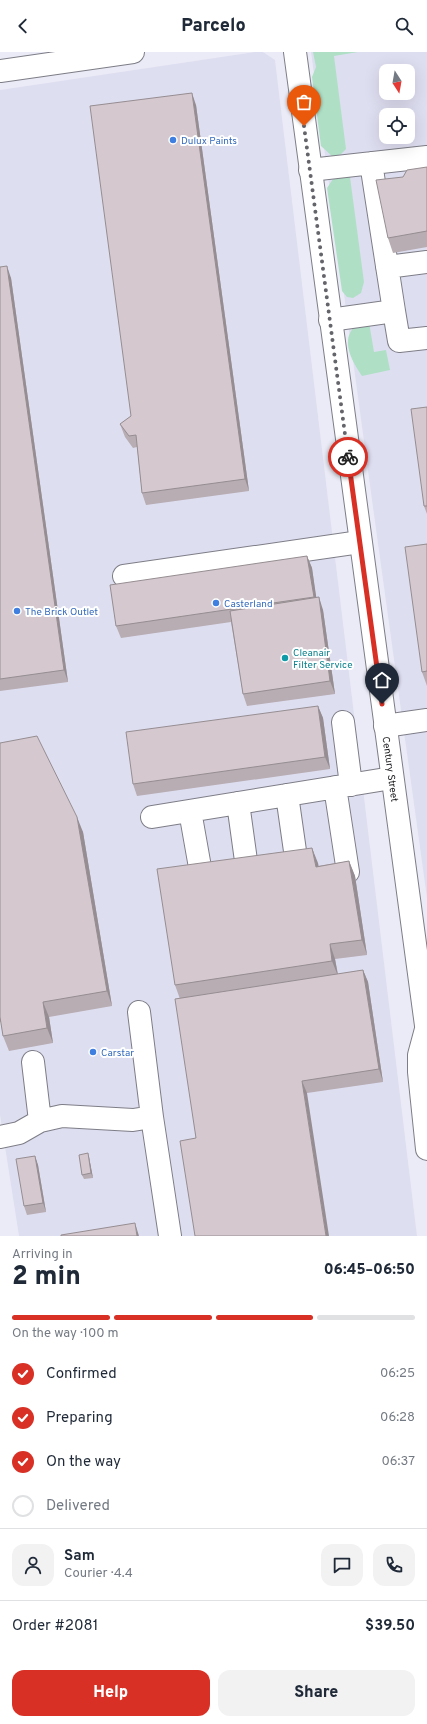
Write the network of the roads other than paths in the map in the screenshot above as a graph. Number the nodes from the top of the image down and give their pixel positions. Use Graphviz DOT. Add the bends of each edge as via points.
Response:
graph roads {
  1 [pos="133,52"];
  2 [pos="295,52"];
  3 [pos="0,71"];
  4 [pos="427,157"];
  5 [pos="371,163"];
  6 [pos="310,170"];
  7 [pos="427,262"];
  8 [pos="387,267"];
  9 [pos="394,311"];
  10 [pos="330,320"];
  11 [pos="427,338"];
  12 [pos="360,542"];
  13 [pos="124,576"];
  14 [pos="427,720"];
  15 [pos="343,722"];
  16 [pos="385,726"];
  17 [pos="392,778"];
  18 [pos="343,786"];
  19 [pos="287,795"];
  20 [pos="238,803"];
  21 [pos="190,810"];
  22 [pos="152,817"];
  23 [pos="296,858"];
  24 [pos="247,868"];
  25 [pos="348,872"];
  26 [pos="201,874"];
  27 [pos="424,991"];
  28 [pos="139,1012"];
  29 [pos="426,1031"];
  30 [pos="33,1062"];
  31 [pos="152,1118"];
  32 [pos="40,1121"];
  33 [pos="0,1137"];
  34 [pos="427,1149"];
  35 [pos="170,1236"];
  1 -- 3 [label="main road"];
  2 -- 6 [label="main road, Century Street"];
  4 -- 5 [label="main road"];
  5 -- 6 [label="main road"];
  5 -- 8 [label="main road"];
  6 -- 10 [label="main road, Century Street"];
  7 -- 8 [label="main road"];
  8 -- 9 [label="main road"];
  9 -- 10 [label="main road"];
  9 -- 11 [label="main road" via="399,341"];
  10 -- 12 [label="main road, Century Street"];
  12 -- 13 [label="main road"];
  12 -- 16 [label="main road, Century Street"];
  14 -- 16 [label="main road"];
  15 -- 18 [label="main road"];
  16 -- 17 [label="main road, Century Street"];
  17 -- 18 [label="main road"];
  17 -- 27 [label="main road, Century Street"];
  18 -- 19 [label="main road"];
  18 -- 25 [label="main road"];
  19 -- 20 [label="main road"];
  19 -- 23 [label="main road"];
  20 -- 21 [label="main road"];
  20 -- 24 [label="main road"];
  21 -- 22 [label="main road"];
  21 -- 26 [label="main road"];
  27 -- 29 [label="main road, Century Street"];
  28 -- 31 [label="main road"];
  29 -- 34 [label="main road" via="419,1055 419,1072"];
  30 -- 32 [label="main road"];
  31 -- 32 [label="main road" via="133,1120 62,1116"];
  31 -- 35 [label="main road"];
  32 -- 33 [label="main road" via="19,1133"];
}
